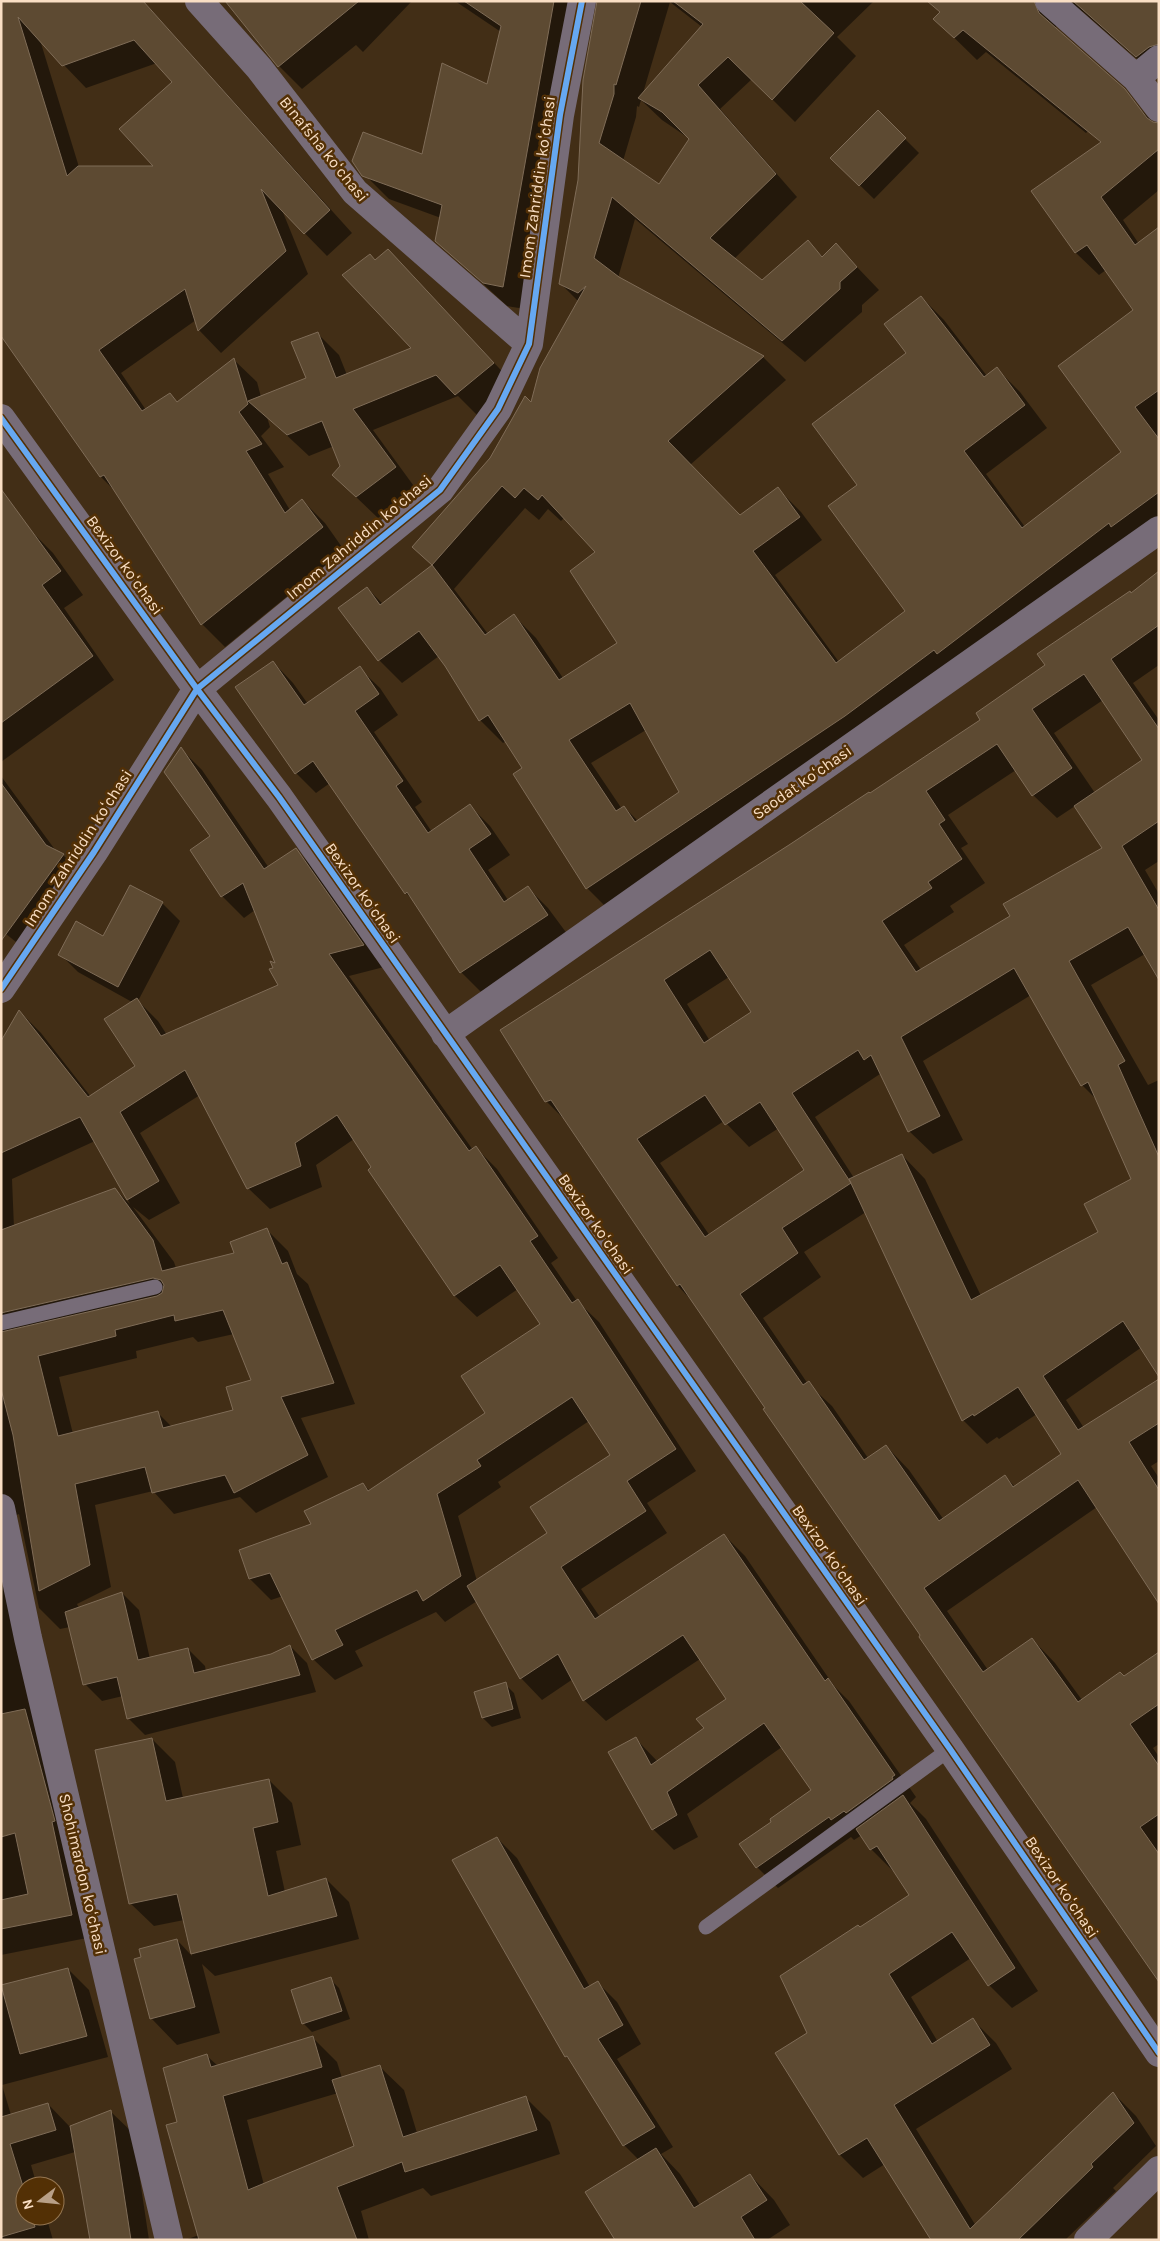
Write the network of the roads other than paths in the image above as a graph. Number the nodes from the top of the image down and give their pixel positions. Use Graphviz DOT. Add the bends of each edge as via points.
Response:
graph roads {
  1 [pos="199,1"];
  2 [pos="582,1"];
  3 [pos="1049,1"];
  4 [pos="1159,59"];
  5 [pos="1136,78"];
  6 [pos="1159,108"];
  7 [pos="529,344"];
  8 [pos="1,418"];
  9 [pos="1159,530"];
  10 [pos="197,689"];
  11 [pos="1,989"];
  12 [pos="445,1034"];
  13 [pos="155,1286"];
  14 [pos="1,1323"];
  15 [pos="1,1508"];
  16 [pos="950,1749"];
  17 [pos="706,1927"];
  18 [pos="1159,2052"];
  19 [pos="1159,2170"];
  20 [pos="168,2240"];
  21 [pos="1088,2240"];
  1 -- 7 [label="street, Binafsha koʻchasi" via="259,68 355,192"];
  2 -- 7 [label="street, Imom Zahriddin koʻchasi" via="560,115"];
  3 -- 5 [label="street"];
  4 -- 5 [label="street"];
  5 -- 6 [label="street"];
  7 -- 10 [label="street, Imom Zahriddin koʻchasi" via="498,409 440,490"];
  8 -- 10 [label="street, Bexizor koʻchasi"];
  9 -- 12 [label="street, Saodat koʻchasi"];
  10 -- 11 [label="street, Imom Zahriddin koʻchasi" via="94,852"];
  10 -- 12 [label="street, Bexizor koʻchasi" via="279,797"];
  12 -- 16 [label="street, Bexizor koʻchasi"];
  13 -- 14 [label="lane"];
  15 -- 20 [label="street, Shohimardon koʻchasi" via="28,1638"];
  16 -- 17 [label="lane"];
  16 -- 18 [label="street, Bexizor koʻchasi"];
  19 -- 21 [label="street"];
}
